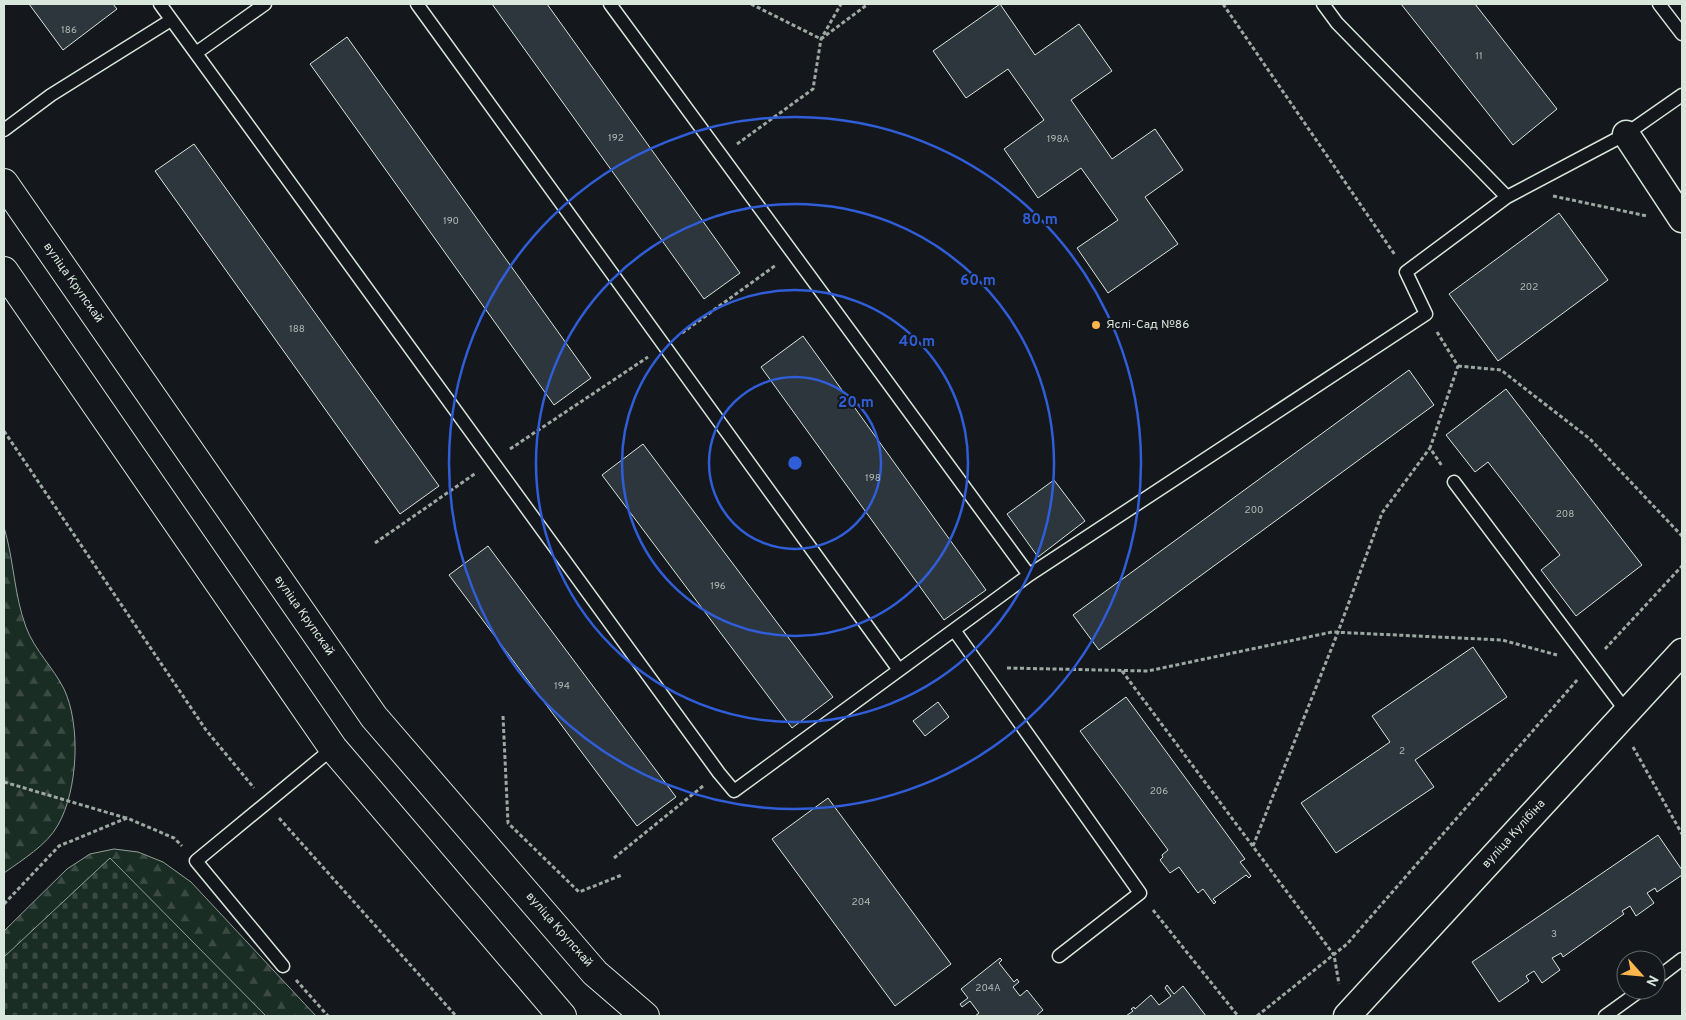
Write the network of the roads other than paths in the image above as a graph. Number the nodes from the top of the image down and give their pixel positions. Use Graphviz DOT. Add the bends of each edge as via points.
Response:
graph roads {
  1 [pos="160,4"];
  2 [pos="266,4"];
  3 [pos="417,4"];
  4 [pos="610,4"];
  5 [pos="1323,4"];
  6 [pos="1659,4"];
  7 [pos="171,20"];
  8 [pos="1682,34"];
  9 [pos="196,53"];
  10 [pos="1682,95"];
  11 [pos="4,130"];
  12 [pos="1626,134"];
  13 [pos="4,183"];
  14 [pos="1508,197"];
  15 [pos="1682,218"];
  16 [pos="4,271"];
  17 [pos="1454,482"];
  18 [pos="1030,575"];
  19 [pos="954,630"];
  20 [pos="1682,652"];
  21 [pos="899,670"];
  22 [pos="1622,716"];
  23 [pos="333,748"];
  24 [pos="1060,956"];
  25 [pos="1682,959"];
  26 [pos="283,966"];
  27 [pos="1666,971"];
  28 [pos="1627,1000"];
  29 [pos="562,1016"];
  30 [pos="645,1016"];
  31 [pos="1347,1016"];
  32 [pos="1605,1016"];
  1 -- 7 [label="lane"];
  2 -- 9 [label="lane"];
  3 -- 21 [label="lane"];
  4 -- 18 [label="lane"];
  5 -- 14 [label="lane" via="1337,23"];
  6 -- 8 [label="lane"];
  7 -- 9 [label="lane"];
  7 -- 11 [label="lane" via="51,95"];
  9 -- 21 [label="lane" via="734,791"];
  10 -- 12 [label="lane"];
  12 -- 14 [label="lane"];
  12 -- 15 [label="street"];
  13 -- 30 [label="main road, вуліца Крупскай" via="374,716 595,973"];
  14 -- 18 [label="lane" via="1406,272 1426,314"];
  16 -- 23 [label="main road"];
  17 -- 22 [label="lane" via="1591,664"];
  18 -- 19 [label="lane"];
  19 -- 21 [label="lane"];
  19 -- 24 [label="lane" via="1140,893"];
  20 -- 22 [label="street, вуліца Кулібіна"];
  22 -- 31 [label="street, вуліца Кулібіна"];
  23 -- 26 [label="lane" via="196,861"];
  23 -- 29 [label="main road"];
  25 -- 27 [label="lane"];
  28 -- 32 [label="lane"];
}
